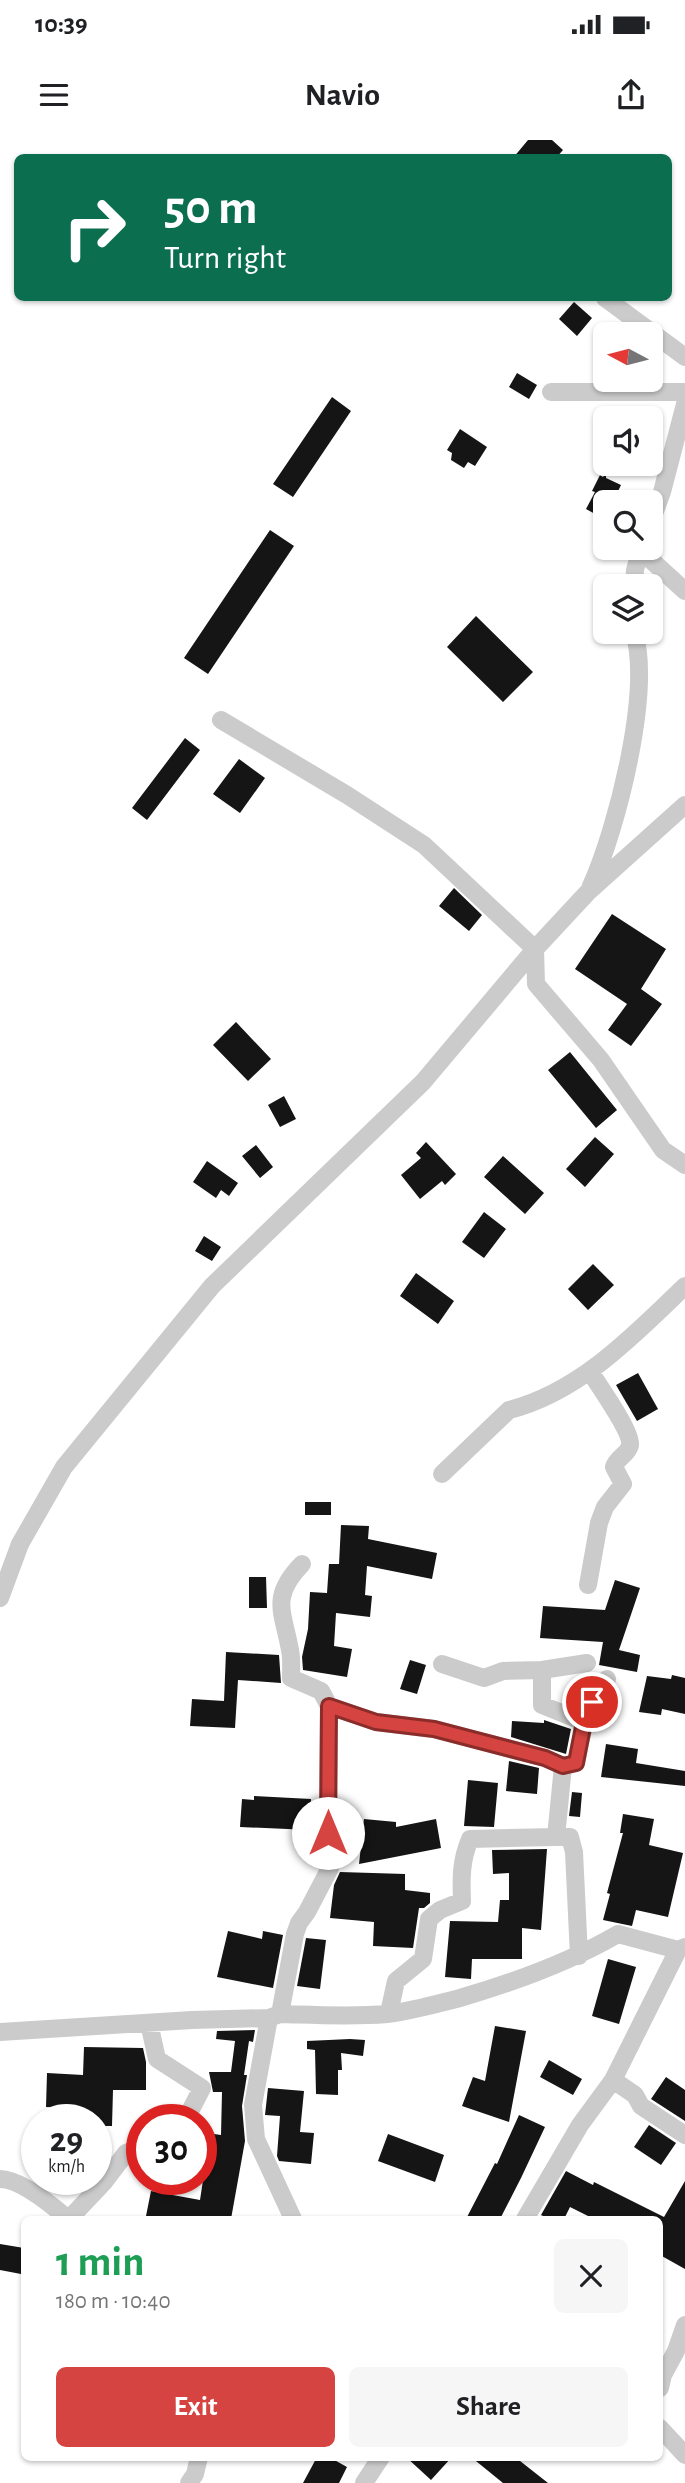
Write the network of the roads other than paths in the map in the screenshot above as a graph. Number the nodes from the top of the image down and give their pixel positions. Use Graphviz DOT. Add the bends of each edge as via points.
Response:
graph roads {
  1 [pos="609,301"];
  2 [pos="685,357"];
  3 [pos="551,392"];
  4 [pos="685,392"];
  5 [pos="685,404"];
  6 [pos="663,490"];
  7 [pos="653,560"];
  8 [pos="685,591"];
  9 [pos="638,644"];
  10 [pos="221,720"];
  11 [pos="685,805"];
  12 [pos="588,892"];
  13 [pos="536,949"];
  14 [pos="685,1165"];
  15 [pos="685,1286"];
  16 [pos="591,1373"];
  17 [pos="442,1474"];
  18 [pos="20,1544"];
  19 [pos="0,1551"];
  20 [pos="302,1564"];
  21 [pos="588,1585"];
  22 [pos="0,1598"];
  23 [pos="587,1663"];
  24 [pos="442,1664"];
  25 [pos="542,1670"];
  26 [pos="607,1679"];
  27 [pos="329,1706"];
  28 [pos="584,1722"];
  29 [pos="563,1766"];
  30 [pos="556,1837"];
  31 [pos="682,1949"];
  32 [pos="579,1956"];
  33 [pos="389,2013"];
  34 [pos="275,2016"];
  35 [pos="149,2023"];
  36 [pos="0,2032"];
  37 [pos="613,2080"];
  38 [pos="194,2104"];
  39 [pos="685,2135"];
  40 [pos="126,2153"];
  41 [pos="0,2179"];
  42 [pos="65,2216"];
  43 [pos="72,2216"];
  44 [pos="292,2216"];
  45 [pos="528,2216"];
  46 [pos="685,2325"];
  47 [pos="663,2375"];
  48 [pos="663,2431"];
  49 [pos="685,2455"];
  50 [pos="198,2461"];
  51 [pos="378,2461"];
  52 [pos="189,2483"];
  53 [pos="364,2483"];
  1 -- 2 [label="street"];
  3 -- 4 [label="street"];
  5 -- 6 [label="street"];
  7 -- 8 [label="street"];
  9 -- 12 [label="street" via="639,681 631,746 615,820"];
  10 -- 13 [label="street" via="424,845"];
  11 -- 12 [label="street"];
  12 -- 13 [label="street"];
  13 -- 14 [label="street" via="536,984 601,1060 663,1150"];
  13 -- 18 [label="street" via="423,1082 212,1286 64,1467"];
  15 -- 16 [label="street"];
  16 -- 17 [label="street" via="509,1410"];
  16 -- 21 [label="street" via="630,1445 614,1467 623,1484 598,1522"];
  18 -- 19 [label="street"];
  18 -- 22 [label="street"];
  20 -- 27 [label="street" via="283,1590 280,1609 291,1654 291,1678 321,1691"];
  23 -- 25 [label="street"];
  24 -- 25 [label="street" via="484,1678 503,1671"];
  25 -- 28 [label="street" via="542,1705"];
  26 -- 28 [label="street"];
  27 -- 29 [label="street" via="376,1722 434,1729"];
  27 -- 34 [label="street" via="330,1868 299,1923"];
  28 -- 29 [label="street" via="576,1763"];
  29 -- 30 [label="street"];
  30 -- 32 [label="street" via="570,1838 574,1852"];
  30 -- 33 [label="street" via="470,1839 463,1854 462,1901 429,1919 423,1959 396,1981"];
  31 -- 32 [label="street" via="618,1934"];
  31 -- 37 [label="street"];
  32 -- 33 [label="street" via="508,1984"];
  33 -- 34 [label="street"];
  34 -- 35 [label="street"];
  34 -- 44 [label="street" via="253,2105 256,2138"];
  35 -- 36 [label="street"];
  35 -- 38 [label="street" via="157,2059 202,2088"];
  37 -- 39 [label="street" via="635,2095 641,2106"];
  37 -- 45 [label="street" via="580,2125"];
  40 -- 43 [label="street"];
  41 -- 42 [label="street" via="9,2179"];
  46 -- 47 [label="street"];
  48 -- 49 [label="street"];
  50 -- 52 [label="street"];
  51 -- 53 [label="street"];
}
